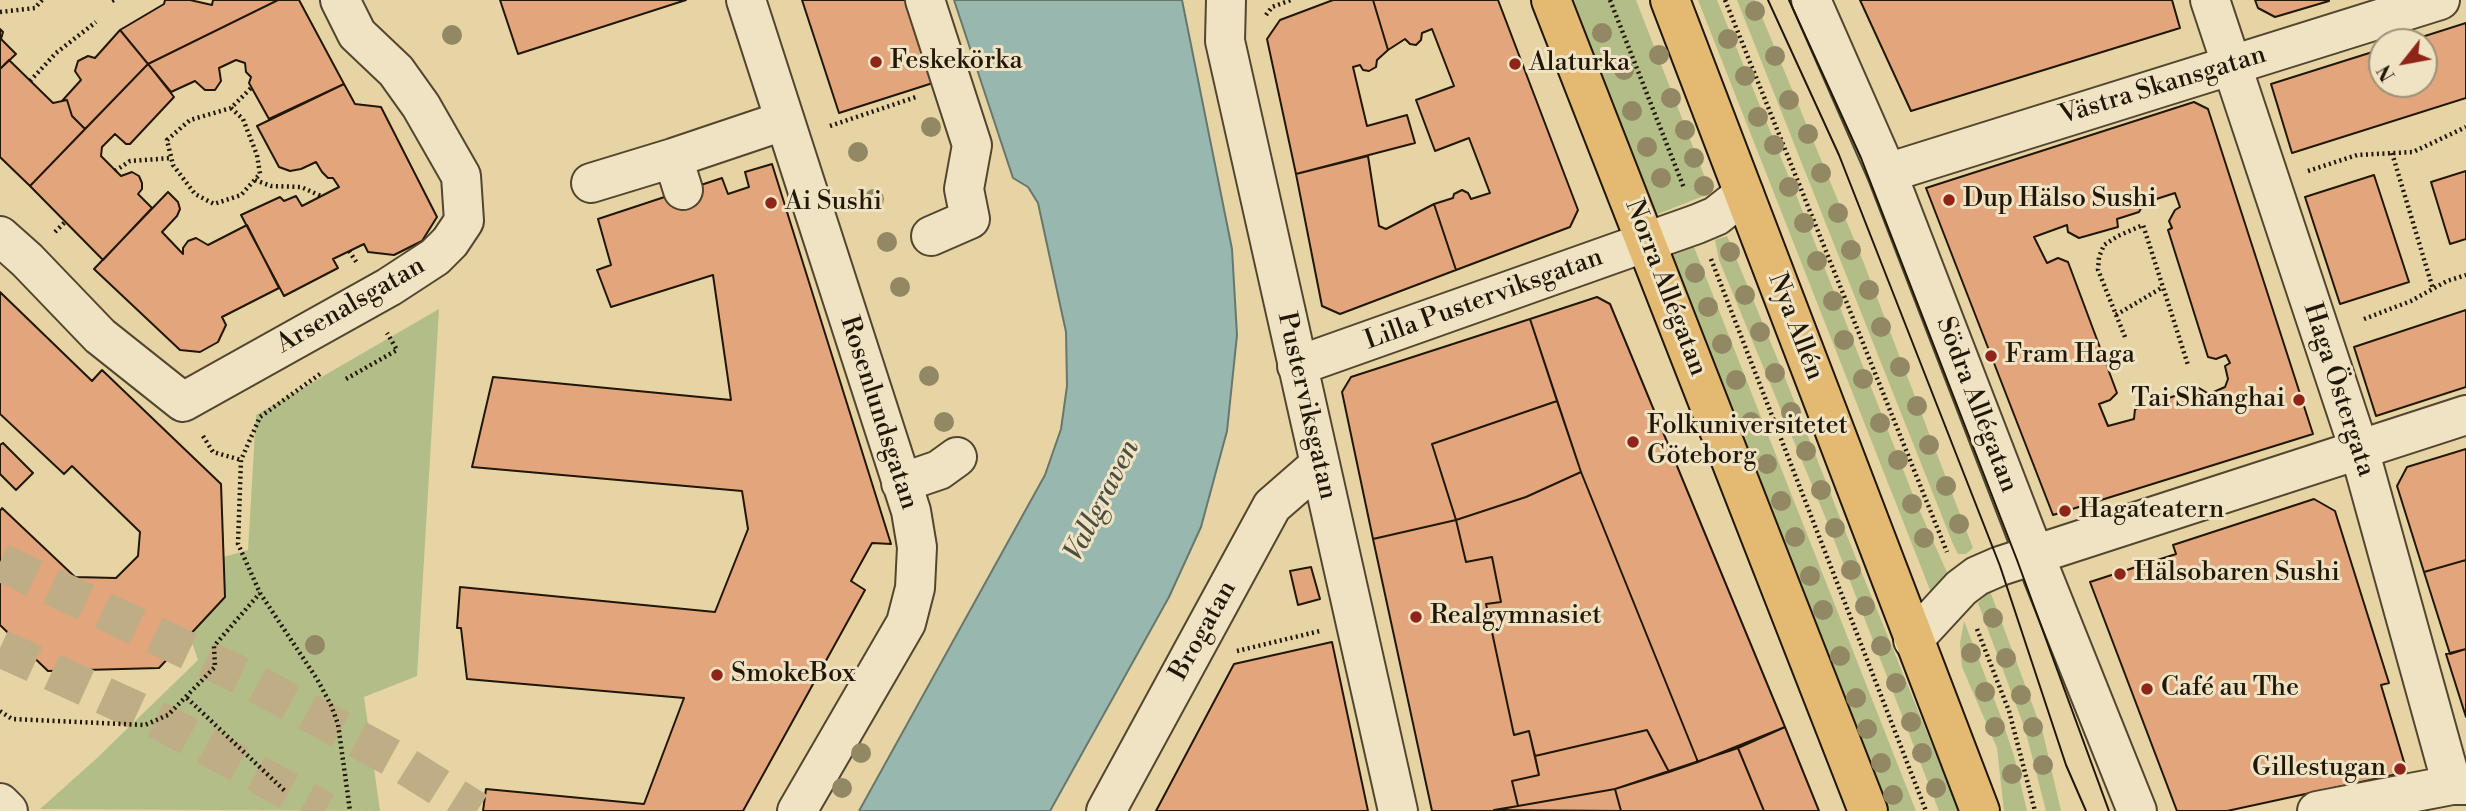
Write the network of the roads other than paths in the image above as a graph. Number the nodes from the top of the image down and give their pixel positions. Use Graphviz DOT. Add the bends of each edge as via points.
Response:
graph roads {
  1 [pos="340,0"];
  2 [pos="746,0"];
  3 [pos="925,0"];
  4 [pos="1226,0"];
  5 [pos="1552,0"];
  6 [pos="1670,0"];
  7 [pos="1811,0"];
  8 [pos="2210,0"];
  9 [pos="2440,0"];
  10 [pos="2230,64"];
  11 [pos="783,121"];
  12 [pos="1887,173"];
  13 [pos="591,183"];
  14 [pos="1744,194"];
  15 [pos="0,236"];
  16 [pos="931,236"];
  17 [pos="1647,242"];
  18 [pos="1297,366"];
  19 [pos="2466,415"];
  20 [pos="2359,449"];
  21 [pos="957,457"];
  22 [pos="1319,465"];
  23 [pos="901,483"];
  24 [pos="2034,554"];
  25 [pos="1913,640"];
  26 [pos="2459,785"];
  27 [pos="0,803"];
  28 [pos="2137,810"];
  29 [pos="8,811"];
  30 [pos="797,811"];
  31 [pos="1106,811"];
  32 [pos="1398,811"];
  33 [pos="1868,811"];
  34 [pos="1980,811"];
  35 [pos="2317,811"];
  1 -- 15 [label="street, Arsenalsgatan" via="357,34 396,71 421,106 461,176 464,221 435,257 183,402 100,336"];
  2 -- 11 [label="street, Rosenlundsgatan"];
  3 -- 16 [label="street" via="972,145 964,189 970,219"];
  4 -- 18 [label="street, Pusterviksgatan" via="1225,40"];
  5 -- 17 [label="main road, Norra Allégatan"];
  6 -- 14 [label="main road, Nya Allén"];
  7 -- 12 [label="street, Södra Allégatan"];
  8 -- 10 [label="street, Haga Östergata"];
  9 -- 10 [label="street, Västra Skansgatan"];
  10 -- 12 [label="street, Västra Skansgatan"];
  10 -- 20 [label="street, Haga Östergata"];
  11 -- 13 [label="street" via="678,174"];
  11 -- 23 [label="street, Rosenlundsgatan"];
  12 -- 24 [label="street, Södra Allégatan"];
  14 -- 17 [label="street, Lilla Pusterviksgatan" via="1716,216"];
  14 -- 25 [label="main road, Nya Allén"];
  17 -- 18 [label="street, Lilla Pusterviksgatan"];
  17 -- 33 [label="main road, Norra Allégatan"];
  18 -- 22 [label="street, Pusterviksgatan"];
  19 -- 20 [label="street"];
  20 -- 24 [label="street"];
  20 -- 26 [label="street, Haga Östergata"];
  21 -- 23 [label="street" via="939,470"];
  22 -- 31 [label="street, Brogatan" via="1272,506"];
  22 -- 32 [label="street, Pusterviksgatan"];
  23 -- 30 [label="street, Rosenlundsgatan" via="917,547 915,588 906,623"];
  24 -- 25 [label="street" via="1977,576"];
  24 -- 28 [label="street, Södra Allégatan"];
  25 -- 34 [label="main road, Nya Allén"];
  26 -- 35 [label="street"];
  27 -- 29 [label="street"];
}
